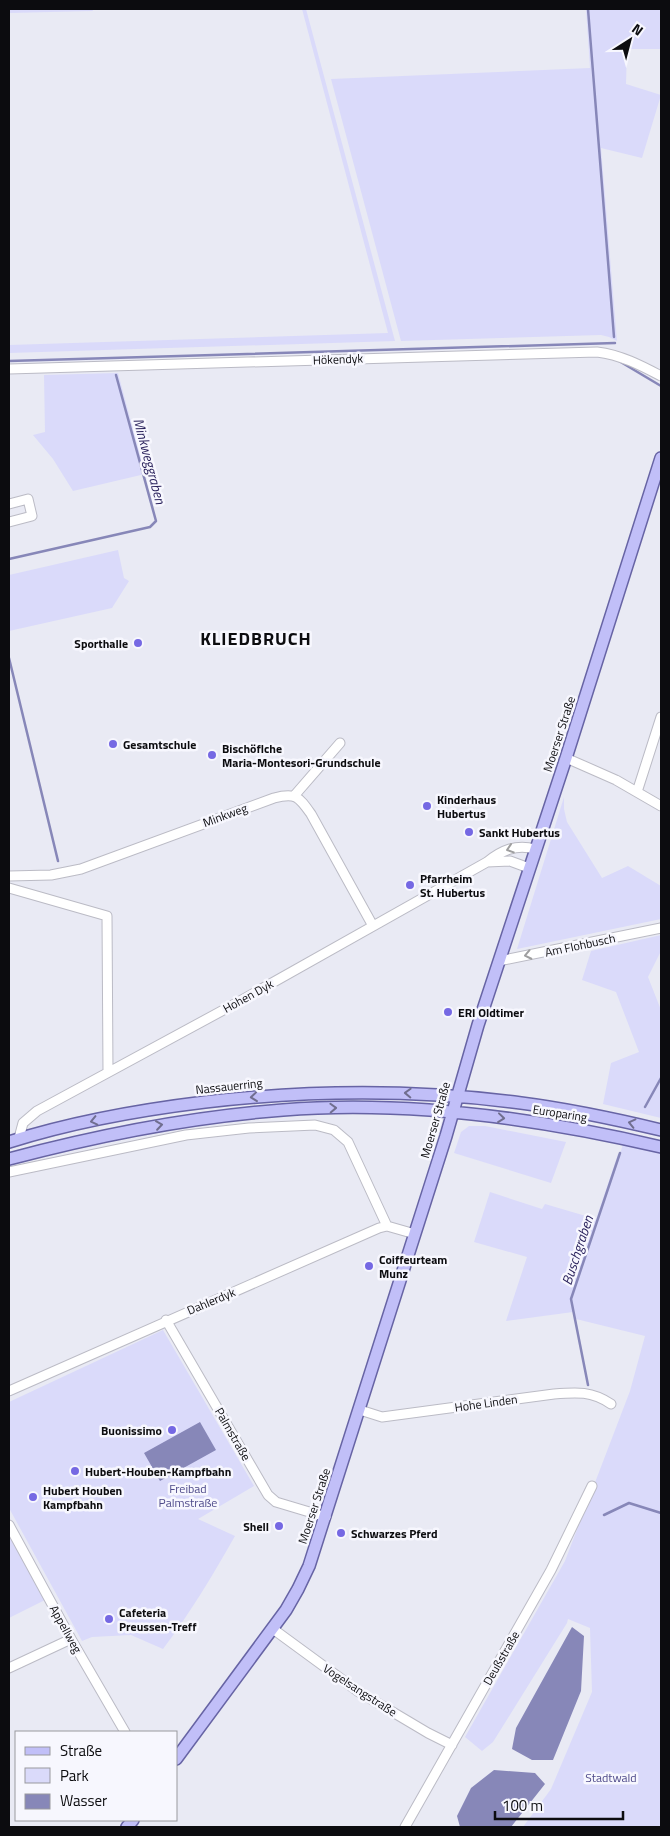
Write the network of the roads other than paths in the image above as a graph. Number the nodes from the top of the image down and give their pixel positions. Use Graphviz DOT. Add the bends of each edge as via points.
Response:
graph roads {
  1 [pos="9,369"];
  2 [pos="661,376"];
  3 [pos="661,458"];
  4 [pos="9,504"];
  5 [pos="9,522"];
  6 [pos="661,717"];
  7 [pos="340,743"];
  8 [pos="566,758"];
  9 [pos="637,792"];
  10 [pos="294,796"];
  11 [pos="661,806"];
  12 [pos="535,849"];
  13 [pos="487,862"];
  14 [pos="529,868"];
  15 [pos="9,876"];
  16 [pos="9,888"];
  17 [pos="373,926"];
  18 [pos="661,928"];
  19 [pos="499,961"];
  20 [pos="108,1072"];
  21 [pos="456,1096"];
  22 [pos="452,1113"];
  23 [pos="661,1130"];
  24 [pos="14,1140"];
  25 [pos="661,1147"];
  26 [pos="9,1159"];
  27 [pos="9,1172"];
  28 [pos="387,1226"];
  29 [pos="415,1234"];
  30 [pos="166,1320"];
  31 [pos="9,1391"];
  32 [pos="611,1404"];
  33 [pos="360,1410"];
  34 [pos="592,1486"];
  35 [pos="326,1517"];
  36 [pos="9,1525"];
  37 [pos="273,1629"];
  38 [pos="71,1639"];
  39 [pos="9,1668"];
  40 [pos="124,1731"];
  41 [pos="452,1745"];
  42 [pos="178,1757"];
  43 [pos="404,1827"];
  1 -- 2 [label="street, Hökendyk" via="597,352 614,354"];
  3 -- 8 [label="main road, Moerser Straße"];
  4 -- 5 [label="street" via="28,499 32,516"];
  6 -- 9 [label="street"];
  7 -- 10 [label="street"];
  8 -- 9 [label="street"];
  8 -- 12 [label="main road, Moerser Straße"];
  9 -- 11 [label="street"];
  10 -- 15 [label="street, Minkweg" via="286,794 274,798 81,869 51,875"];
  10 -- 17 [label="street" via="311,814"];
  12 -- 13 [label="street, Hohen Dyk, one-way" via="516,846"];
  12 -- 14 [label="main road, Moerser Straße"];
  13 -- 14 [label="street, Hohen Dyk" via="510,861"];
  13 -- 17 [label="street, Hohen Dyk"];
  14 -- 19 [label="main road, Moerser Straße"];
  16 -- 20 [label="street" via="107,916"];
  17 -- 20 [label="street, Hohen Dyk"];
  18 -- 19 [label="street, Am Flohbusch, one-way"];
  19 -- 21 [label="main road, Moerser Straße"];
  20 -- 24 [label="street, Hohen Dyk" via="37,1111 23,1123"];
  21 -- 22 [label="main road, Moerser Straße"];
  23 -- 21 [label="main road, Europaring, one-way" via="521,1103"];
  21 -- 24 [label="main road, Nassauerring, one-way" via="344,1092 282,1094 145,1109"];
  22 -- 25 [label="main road, Europaring, one-way" via="566,1127"];
  26 -- 22 [label="main road, one-way" via="144,1127 215,1117 346,1108"];
  22 -- 29 [label="main road, Moerser Straße"];
  27 -- 28 [label="street" via="186,1135 315,1125 334,1130 348,1142"];
  28 -- 29 [label="street"];
  28 -- 30 [label="street, Dahlerdyk"];
  29 -- 33 [label="main road, Moerser Straße"];
  30 -- 31 [label="street, Dahlerdyk"];
  30 -- 35 [label="street, Palmstraße" via="268,1495 276,1502"];
  32 -- 33 [label="street, Hohe Linden" via="580,1392 382,1418"];
  33 -- 35 [label="main road, Moerser Straße"];
  34 -- 41 [label="street, Deußstraße" via="551,1570"];
  35 -- 37 [label="main road, Moerser Straße" via="309,1566"];
  36 -- 38 [label="street, Appellweg"];
  37 -- 41 [label="street, Vogelsangstraße" via="359,1692"];
  37 -- 42 [label="main road, Moerser Straße"];
  38 -- 39 [label="street"];
  38 -- 40 [label="street, Appellweg"];
  41 -- 43 [label="street, Deußstraße"];
}
